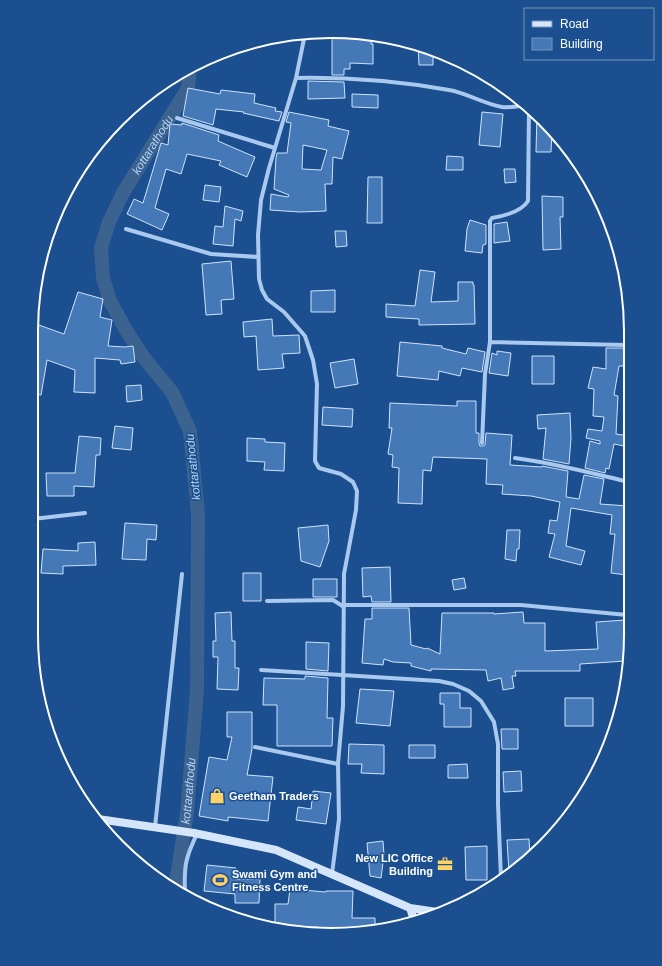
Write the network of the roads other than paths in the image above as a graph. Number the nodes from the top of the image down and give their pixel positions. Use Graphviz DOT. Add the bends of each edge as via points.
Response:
graph roads {
  1 [pos="303,40"];
  2 [pos="296,78"];
  3 [pos="517,106"];
  4 [pos="529,116"];
  5 [pos="177,118"];
  6 [pos="275,148"];
  7 [pos="126,229"];
  8 [pos="258,257"];
  9 [pos="490,342"];
  10 [pos="624,345"];
  11 [pos="482,443"];
  12 [pos="515,458"];
  13 [pos="624,481"];
  14 [pos="85,513"];
  15 [pos="38,518"];
  16 [pos="182,574"];
  17 [pos="267,600"];
  18 [pos="344,606"];
  19 [pos="624,615"];
  20 [pos="261,670"];
  21 [pos="342,676"];
  22 [pos="255,747"];
  23 [pos="338,764"];
  24 [pos="105,820"];
  25 [pos="155,828"];
  26 [pos="195,834"];
  27 [pos="332,874"];
  28 [pos="501,874"];
  29 [pos="184,889"];
  30 [pos="410,908"];
  31 [pos="429,911"];
  32 [pos="413,916"];
  1 -- 2 [label="street"];
  2 -- 3 [label="street" via="338,77 387,81 451,90 503,107"];
  2 -- 6 [label="street"];
  4 -- 9 [label="street" via="528,201 517,211 492,218 490,221"];
  5 -- 6 [label="street"];
  6 -- 8 [label="street" via="261,200"];
  7 -- 8 [label="street" via="211,254"];
  8 -- 18 [label="street" via="262,290 267,299 284,312 305,336 313,360 318,384 315,461 319,468 341,474 354,482 357,491 344,574"];
  9 -- 10 [label="street"];
  9 -- 11 [label="street" via="485,374"];
  12 -- 13 [label="street" via="550,463"];
  14 -- 15 [label="street"];
  16 -- 25 [label="street"];
  17 -- 18 [label="street" via="333,600"];
  18 -- 19 [label="street" via="521,605"];
  18 -- 21 [label="street"];
  20 -- 21 [label="street"];
  21 -- 23 [label="street" via="343,706"];
  21 -- 28 [label="street" via="439,681 469,691 481,701 494,722 498,744"];
  22 -- 23 [label="street"];
  23 -- 27 [label="street" via="340,819"];
  24 -- 25 [label="main road"];
  25 -- 26 [label="main road"];
  26 -- 27 [label="main road" via="276,850"];
  26 -- 29 [label="street" via="185,865"];
  27 -- 30 [label="main road"];
  30 -- 31 [label="main road"];
  30 -- 32 [label="main road"];
}
